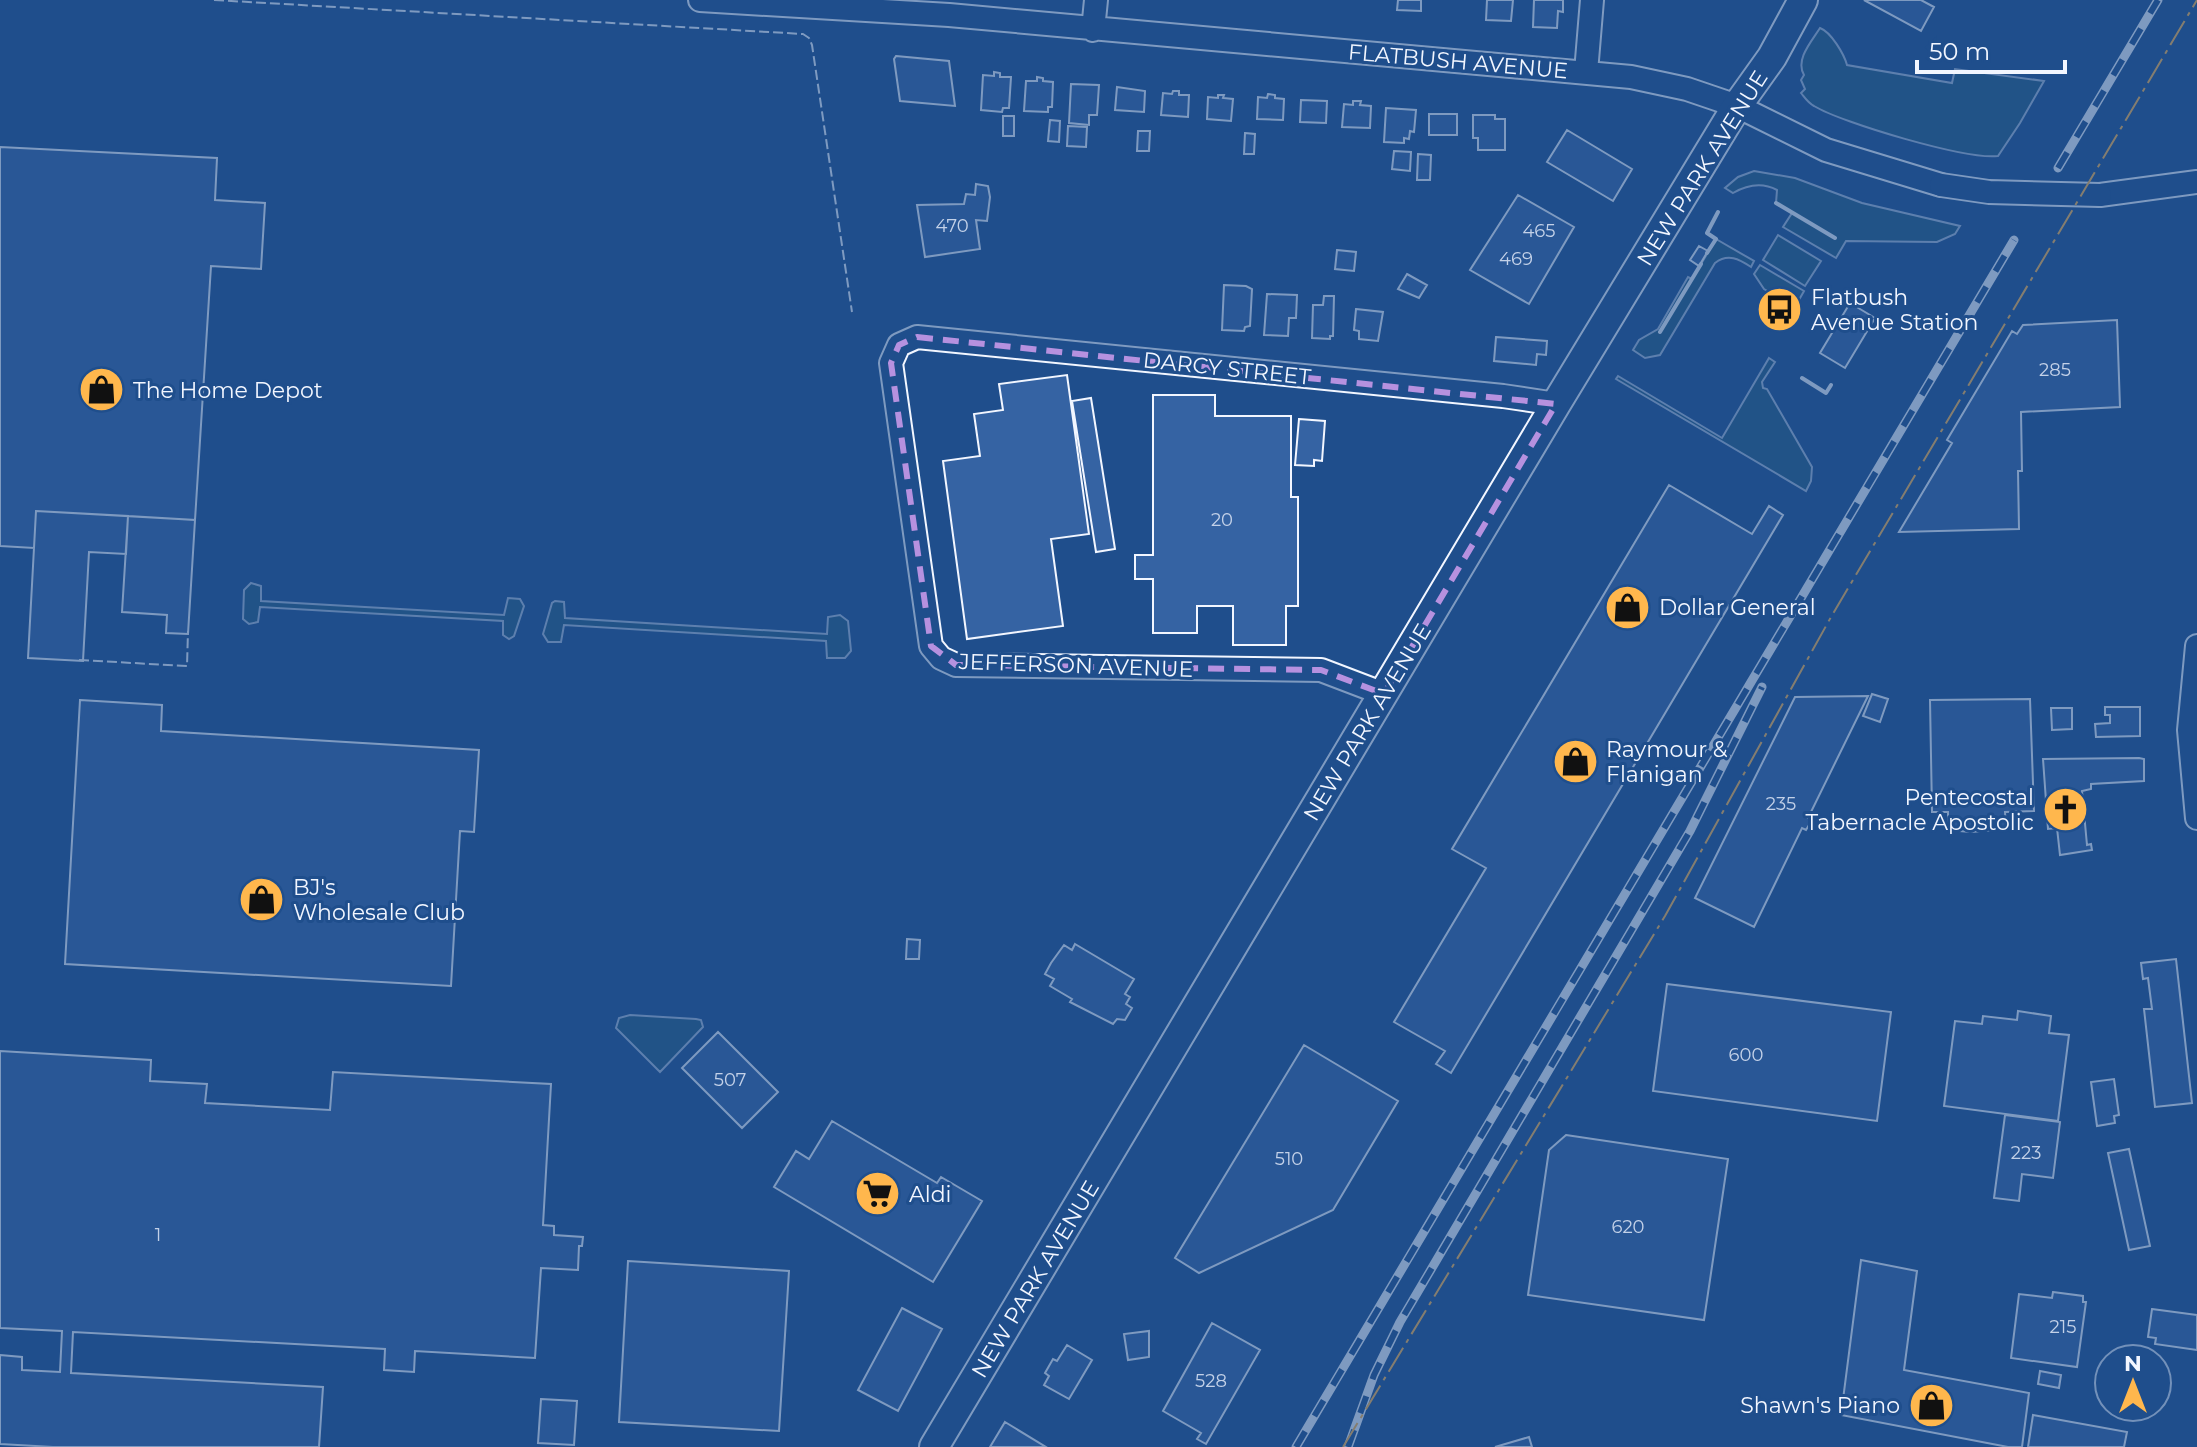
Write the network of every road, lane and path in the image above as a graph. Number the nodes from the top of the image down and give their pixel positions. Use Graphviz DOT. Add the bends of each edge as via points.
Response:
graph roads {
  1 [pos="700,0"];
  2 [pos="1096,0"];
  3 [pos="1592,0"];
  4 [pos="1803,0"];
  5 [pos="840,4"];
  6 [pos="1093,30"];
  7 [pos="1586,72"];
  8 [pos="1737,106"];
  9 [pos="2197,182"];
  10 [pos="899,345"];
  11 [pos="1556,404"];
  12 [pos="2197,646"];
  13 [pos="1384,694"];
  14 [pos="2197,818"];
  15 [pos="934,1447"];
  1 -- 5 [label="street, FLATBUSH AVENUE"];
  2 -- 6 [label="street"];
  3 -- 7 [label="street"];
  4 -- 8 [label="main road, NEW PARK AVENUE"];
  5 -- 6 [label="street, FLATBUSH AVENUE"];
  6 -- 7 [label="street, FLATBUSH AVENUE"];
  7 -- 8 [label="street, FLATBUSH AVENUE" via="1687,89"];
  8 -- 9 [label="street, FLATBUSH AVENUE, bridge" via="1826,150 1941,185 2100,195"];
  8 -- 11 [label="main road, NEW PARK AVENUE"];
  10 -- 11 [label="street, DARCY STREET" via="917,337"];
  10 -- 13 [label="street, JEFFERSON AVENUE" via="891,363 931,646 941,658 956,665 1321,670"];
  11 -- 13 [label="main road, NEW PARK AVENUE"];
  12 -- 14 [label="street" via="2189,730"];
  13 -- 15 [label="main road, NEW PARK AVENUE"];
}
